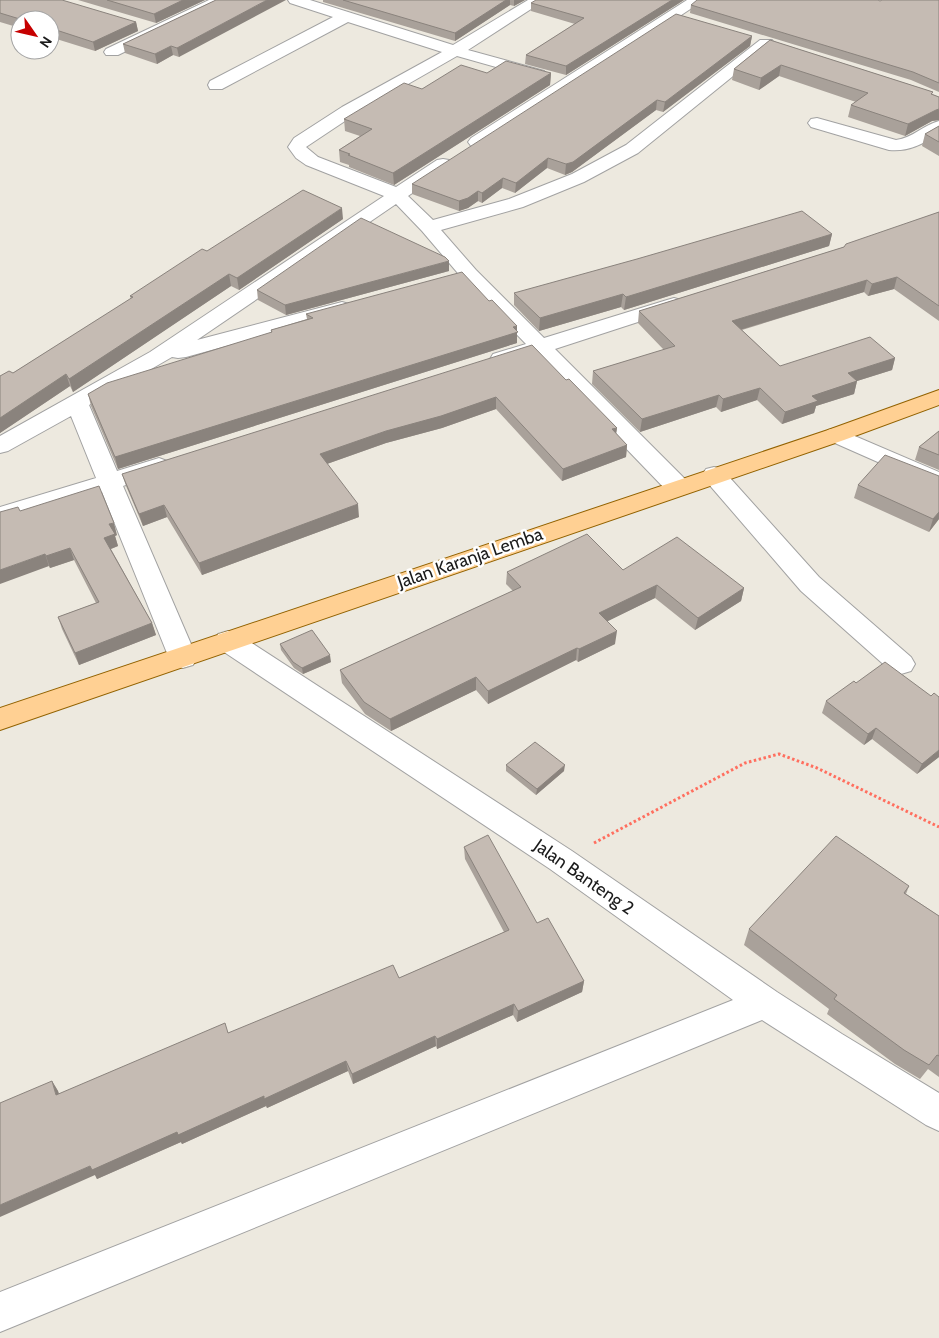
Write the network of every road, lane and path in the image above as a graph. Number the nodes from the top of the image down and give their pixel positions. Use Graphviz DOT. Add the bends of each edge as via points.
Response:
graph roads {
  1 [pos="221,0"];
  2 [pos="295,0"];
  3 [pos="697,0"];
  4 [pos="533,1"];
  5 [pos="673,15"];
  6 [pos="347,16"];
  7 [pos="691,21"];
  8 [pos="139,26"];
  9 [pos="158,31"];
  10 [pos="747,38"];
  11 [pos="766,44"];
  12 [pos="784,49"];
  13 [pos="455,51"];
  14 [pos="112,52"];
  15 [pos="568,83"];
  16 [pos="216,85"];
  17 [pos="817,123"];
  18 [pos="939,126"];
  19 [pos="396,194"];
  20 [pos="429,227"];
  21 [pos="692,298"];
  22 [pos="365,302"];
  23 [pos="541,347"];
  24 [pos="158,357"];
  25 [pos="485,364"];
  26 [pos="939,397"];
  27 [pos="77,404"];
  28 [pos="836,434"];
  29 [pos="0,446"];
  30 [pos="176,461"];
  31 [pos="714,475"];
  32 [pos="939,481"];
  33 [pos="110,482"];
  34 [pos="678,487"];
  35 [pos="0,516"];
  36 [pos="228,641"];
  37 [pos="183,658"];
  38 [pos="901,664"];
  39 [pos="0,719"];
  40 [pos="939,827"];
  41 [pos="561,860"];
  42 [pos="765,1003"];
  43 [pos="939,1113"];
  44 [pos="0,1312"];
  1 -- 9 [label="street"];
  2 -- 6 [label="street"];
  3 -- 5 [label="street"];
  4 -- 13 [label="street"];
  5 -- 7 [label="street"];
  5 -- 15 [label="street"];
  6 -- 13 [label="street"];
  6 -- 16 [label="street"];
  8 -- 9 [label="street"];
  9 -- 14 [label="street"];
  10 -- 11 [label="street"];
  11 -- 12 [label="street"];
  11 -- 20 [label="street" via="632,149 578,178 516,203"];
  13 -- 15 [label="street"];
  13 -- 19 [label="street" via="348,111 297,147 312,161"];
  15 -- 19 [label="street"];
  17 -- 18 [label="street" via="899,146"];
  19 -- 20 [label="street"];
  19 -- 24 [label="street"];
  20 -- 23 [label="street" via="459,277"];
  21 -- 23 [label="street"];
  22 -- 24 [label="street"];
  23 -- 25 [label="street"];
  23 -- 34 [label="street"];
  24 -- 27 [label="street"];
  26 -- 28 [label="main road, Jalan Karanja Lemba"];
  27 -- 29 [label="street"];
  27 -- 33 [label="street"];
  28 -- 31 [label="main road, Jalan Karanja Lemba"];
  28 -- 32 [label="street"];
  30 -- 33 [label="street"];
  31 -- 34 [label="main road, Jalan Karanja Lemba"];
  31 -- 38 [label="street" via="810,584"];
  33 -- 35 [label="street"];
  33 -- 37 [label="street"];
  34 -- 36 [label="main road, Jalan Karanja Lemba"];
  36 -- 37 [label="main road, Jalan Karanja Lemba"];
  36 -- 41 [label="street, Jalan Banteng 2"];
  37 -- 39 [label="main road, Jalan Karanja Lemba"];
  40 -- 41 [label="path" via="818,768 779,754 745,763"];
  41 -- 42 [label="street, Jalan Banteng 2"];
  42 -- 43 [label="street, Jalan Banteng 2"];
  42 -- 44 [label="street"];
}
